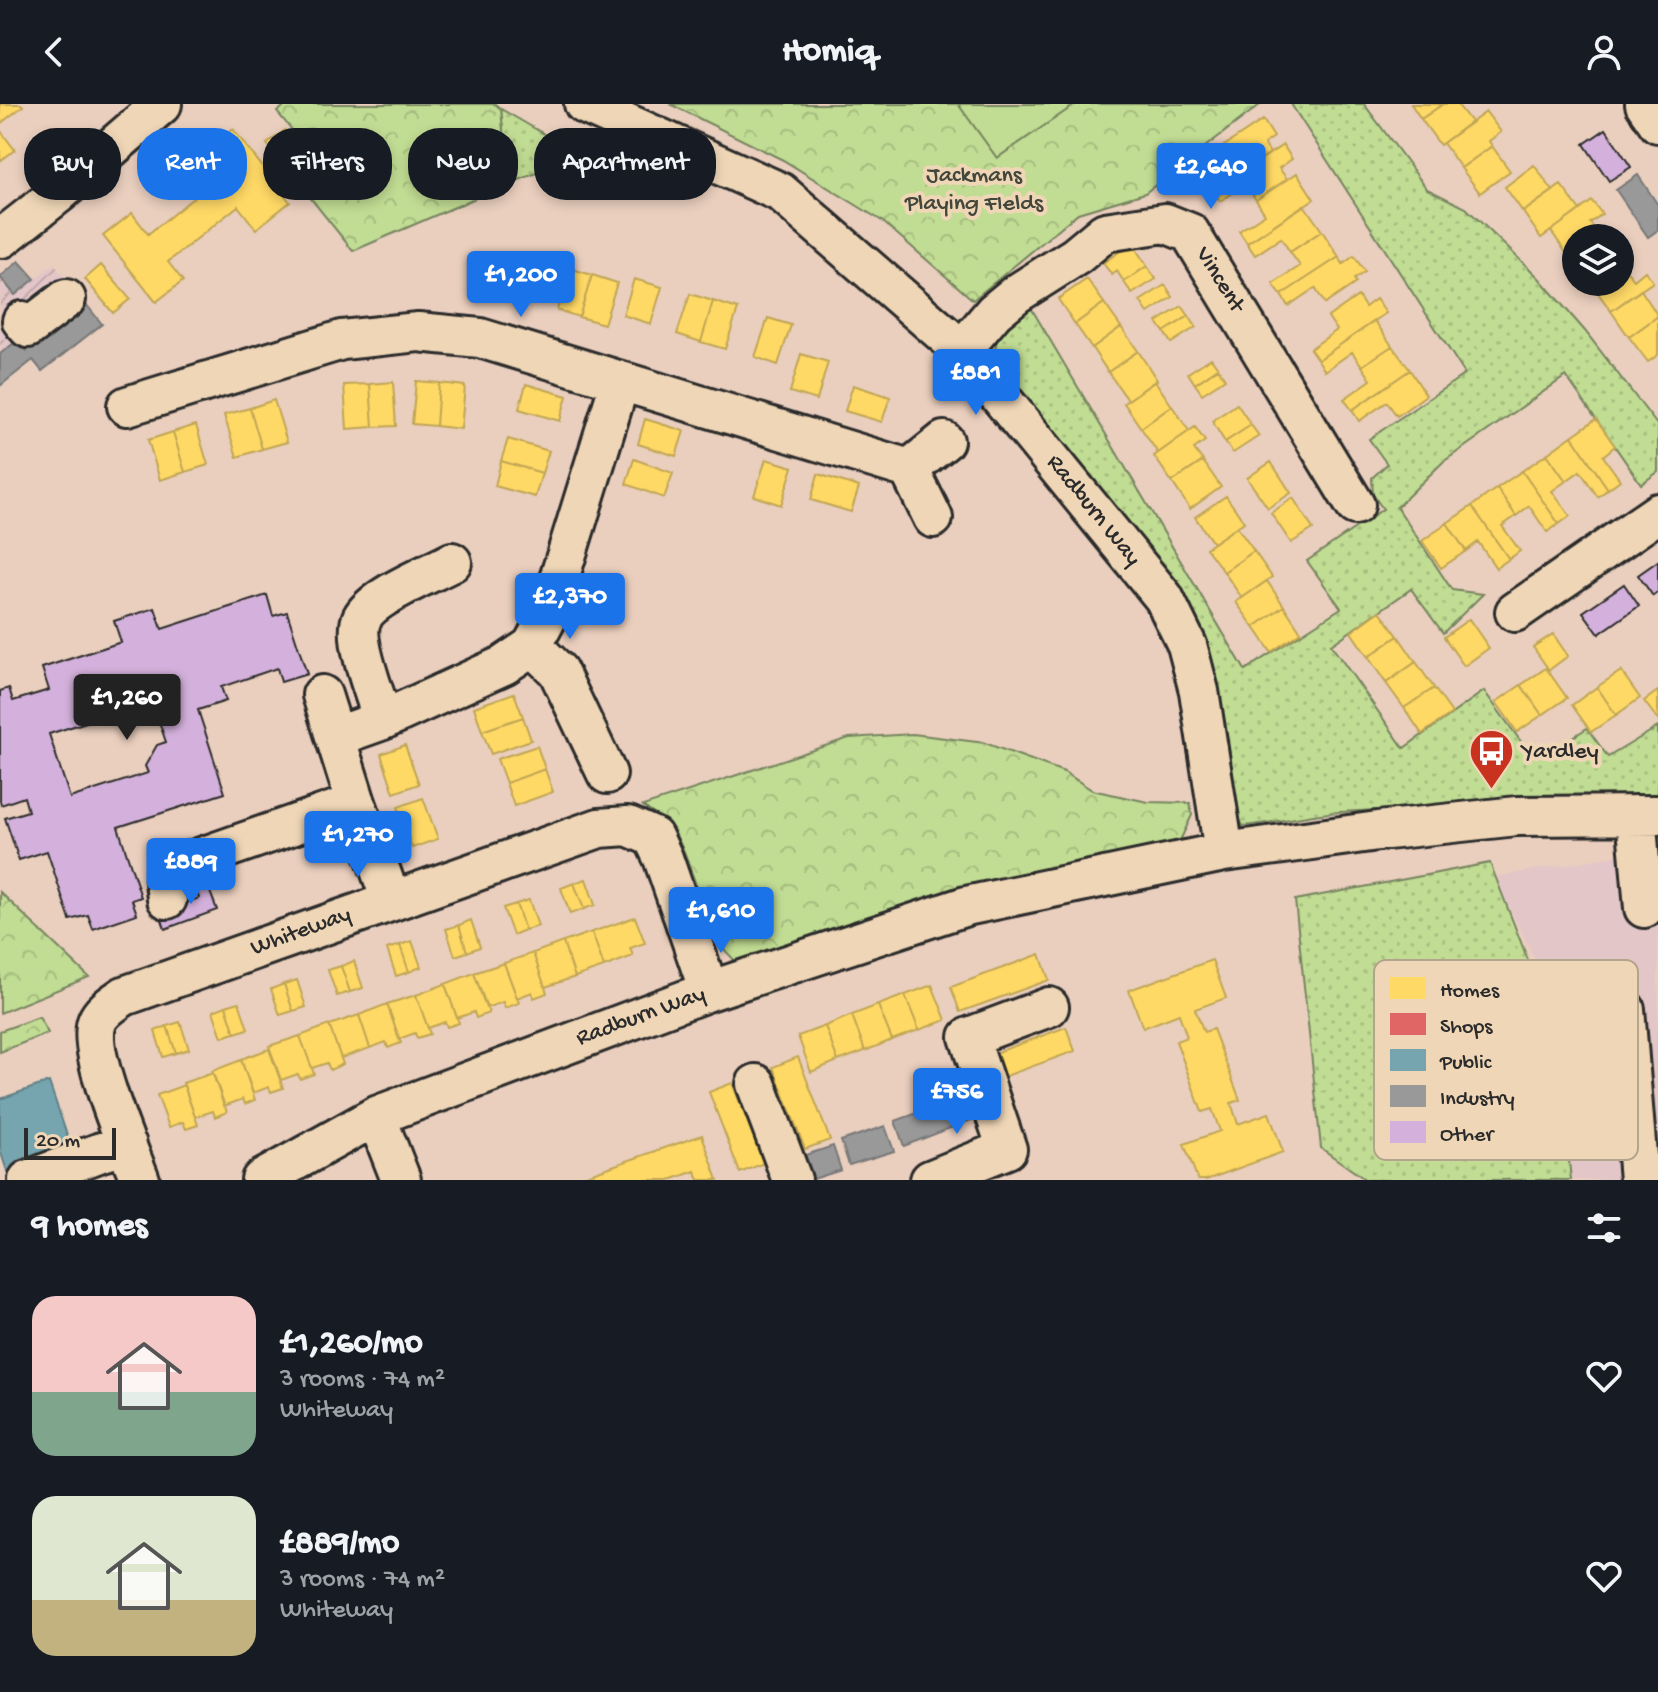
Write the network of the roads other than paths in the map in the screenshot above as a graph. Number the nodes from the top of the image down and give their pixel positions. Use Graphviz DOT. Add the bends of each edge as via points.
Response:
graph roads {
  1 [pos="162,104"];
  2 [pos="584,104"];
  3 [pos="1645,104"];
  4 [pos="1658,123"];
  5 [pos="2,238"];
  6 [pos="66,299"];
  7 [pos="22,321"];
  8 [pos="962,350"];
  9 [pos="620,382"];
  10 [pos="127,406"];
  11 [pos="944,441"];
  12 [pos="909,469"];
  13 [pos="1351,483"];
  14 [pos="1658,513"];
  15 [pos="933,518"];
  16 [pos="452,562"];
  17 [pos="1540,607"];
  18 [pos="532,646"];
  19 [pos="322,695"];
  20 [pos="383,720"];
  21 [pos="335,737"];
  22 [pos="607,774"];
  23 [pos="356,803"];
  24 [pos="1647,815"];
  25 [pos="1224,852"];
  26 [pos="167,899"];
  27 [pos="391,900"];
  28 [pos="1644,908"];
  29 [pos="709,991"];
  30 [pos="1049,1007"];
  31 [pos="756,1084"];
  32 [pos="376,1116"];
  33 [pos="127,1145"];
  34 [pos="1637,1160"];
  35 [pos="28,1180"];
  36 [pos="140,1180"];
  37 [pos="261,1180"];
  38 [pos="401,1180"];
  39 [pos="792,1180"];
  40 [pos="930,1180"];
  41 [pos="1639,1180"];
  1 -- 5 [label="street"];
  2 -- 8 [label="street, Radburn Way" via="780,192"];
  3 -- 4 [label="street"];
  6 -- 7 [label="street" via="28,328"];
  8 -- 13 [label="street, Vincent" via="994,312 1105,232 1165,223 1190,233"];
  8 -- 25 [label="street, Radburn Way" via="1164,598 1187,645 1199,691"];
  9 -- 10 [label="street" via="480,338 418,332 342,340"];
  9 -- 12 [label="street"];
  9 -- 18 [label="street" via="547,618"];
  11 -- 12 [label="street"];
  12 -- 15 [label="street"];
  14 -- 17 [label="street"];
  16 -- 20 [label="street" via="373,604 361,619 360,637"];
  18 -- 20 [label="street" via="504,665"];
  18 -- 22 [label="street" via="558,671"];
  19 -- 21 [label="street"];
  20 -- 21 [label="street"];
  21 -- 23 [label="street"];
  23 -- 26 [label="street" via="173,867 165,881"];
  23 -- 27 [label="street"];
  24 -- 25 [label="street, Radburn Way" via="1517,816"];
  24 -- 28 [label="street"];
  25 -- 29 [label="street, Radburn Way" via="966,906"];
  27 -- 29 [label="street, Whiteway" via="599,828 628,826 653,837 658,847"];
  27 -- 33 [label="street, Whiteway" via="124,996 104,1011 96,1023 96,1055"];
  29 -- 32 [label="street, Radburn Way"];
  30 -- 40 [label="street" via="969,1037 1007,1149"];
  31 -- 39 [label="street"];
  32 -- 37 [label="street, Radburn Way"];
  32 -- 38 [label="street"];
  33 -- 35 [label="street"];
  33 -- 36 [label="street, Whiteway"];
  34 -- 41 [label="street"];
}
